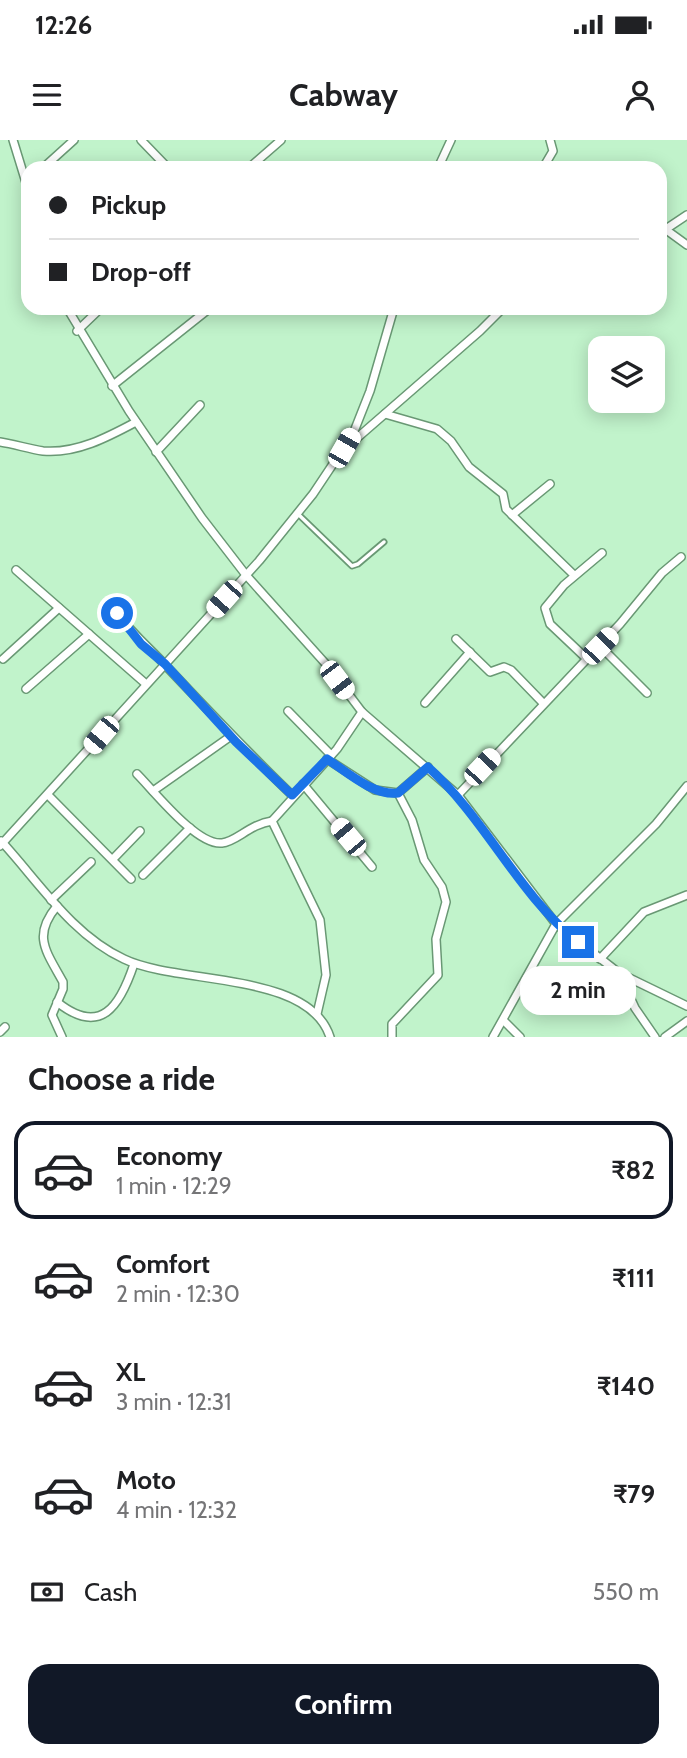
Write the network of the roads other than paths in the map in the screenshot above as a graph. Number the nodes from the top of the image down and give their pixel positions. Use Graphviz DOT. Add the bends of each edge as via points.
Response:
graph roads {
  1 [pos="13,140"];
  2 [pos="74,140"];
  3 [pos="141,140"];
  4 [pos="281,140"];
  5 [pos="451,140"];
  6 [pos="550,140"];
  7 [pos="51,161"];
  8 [pos="161,161"];
  9 [pos="257,161"];
  10 [pos="441,161"];
  11 [pos="547,161"];
  12 [pos="21,166"];
  13 [pos="687,215"];
  14 [pos="667,228"];
  15 [pos="667,234"];
  16 [pos="687,245"];
  17 [pos="69,315"];
  18 [pos="94,315"];
  19 [pos="200,315"];
  20 [pos="392,315"];
  21 [pos="496,315"];
  22 [pos="77,331"];
  23 [pos="112,386"];
  24 [pos="200,405"];
  25 [pos="385,414"];
  26 [pos="136,422"];
  27 [pos="0,442"];
  28 [pos="344,448"];
  29 [pos="156,452"];
  30 [pos="550,484"];
  31 [pos="298,514"];
  32 [pos="512,515"];
  33 [pos="384,542"];
  34 [pos="602,553"];
  35 [pos="681,557"];
  36 [pos="16,570"];
  37 [pos="246,575"];
  38 [pos="574,575"];
  39 [pos="60,608"];
  40 [pos="117,613"];
  41 [pos="89,635"];
  42 [pos="456,639"];
  43 [pos="600,646"];
  44 [pos="470,652"];
  45 [pos="3,659"];
  46 [pos="587,659"];
  47 [pos="165,664"];
  48 [pos="146,684"];
  49 [pos="26,689"];
  50 [pos="647,693"];
  51 [pos="425,703"];
  52 [pos="543,703"];
  53 [pos="288,711"];
  54 [pos="362,712"];
  55 [pos="231,736"];
  56 [pos="329,757"];
  57 [pos="428,767"];
  58 [pos="137,774"];
  59 [pos="303,784"];
  60 [pos="687,786"];
  61 [pos="153,791"];
  62 [pos="398,793"];
  63 [pos="48,795"];
  64 [pos="292,795"];
  65 [pos="458,795"];
  66 [pos="272,821"];
  67 [pos="190,828"];
  68 [pos="140,831"];
  69 [pos="1,844"];
  70 [pos="113,859"];
  71 [pos="91,862"];
  72 [pos="372,867"];
  73 [pos="143,875"];
  74 [pos="131,879"];
  75 [pos="687,895"];
  76 [pos="54,903"];
  77 [pos="556,923"];
  78 [pos="600,959"];
  79 [pos="134,964"];
  80 [pos="619,973"];
  81 [pos="57,1002"];
  82 [pos="687,1006"];
  83 [pos="317,1014"];
  84 [pos="503,1021"];
  85 [pos="687,1021"];
  86 [pos="62,1037"];
  87 [pos="330,1037"];
  88 [pos="392,1037"];
  89 [pos="493,1037"];
  90 [pos="520,1037"];
  91 [pos="655,1037"];
  92 [pos="665,1037"];
  1 -- 12 [label="street"];
  2 -- 7 [label="street"];
  3 -- 8 [label="street"];
  4 -- 9 [label="street"];
  5 -- 10 [label="street"];
  6 -- 11 [label="street" via="553,152"];
  13 -- 14 [label="street"];
  15 -- 16 [label="street"];
  17 -- 22 [label="street"];
  18 -- 22 [label="street"];
  19 -- 23 [label="street"];
  20 -- 28 [label="street" via="370,391"];
  21 -- 25 [label="street"];
  22 -- 23 [label="street"];
  23 -- 26 [label="street"];
  24 -- 29 [label="street"];
  25 -- 28 [label="street"];
  25 -- 32 [label="street" via="441,432 464,462 503,494 503,506"];
  26 -- 27 [label="street" via="69,450 42,451"];
  26 -- 29 [label="street"];
  28 -- 31 [label="street"];
  29 -- 37 [label="street"];
  30 -- 32 [label="street"];
  31 -- 33 [label="lane" via="352,566"];
  31 -- 37 [label="street"];
  32 -- 38 [label="street"];
  34 -- 38 [label="street"];
  35 -- 43 [label="street"];
  36 -- 39 [label="street"];
  37 -- 47 [label="street"];
  37 -- 54 [label="street"];
  38 -- 46 [label="street" via="544,614"];
  39 -- 41 [label="street"];
  39 -- 45 [label="street"];
  40 -- 47 [label="street" via="141,644"];
  41 -- 48 [label="street"];
  41 -- 49 [label="street"];
  42 -- 44 [label="street"];
  43 -- 46 [label="street"];
  43 -- 50 [label="street"];
  44 -- 51 [label="street"];
  44 -- 52 [label="street" via="490,672 507,667"];
  46 -- 52 [label="street"];
  47 -- 48 [label="street"];
  47 -- 55 [label="street"];
  48 -- 63 [label="street"];
  52 -- 65 [label="street"];
  53 -- 56 [label="street"];
  54 -- 56 [label="street"];
  54 -- 57 [label="street"];
  55 -- 61 [label="street"];
  55 -- 64 [label="street"];
  56 -- 59 [label="street"];
  56 -- 62 [label="street" via="375,790"];
  57 -- 62 [label="street"];
  57 -- 65 [label="street"];
  58 -- 61 [label="street"];
  59 -- 64 [label="street"];
  59 -- 72 [label="street"];
  60 -- 77 [label="street" via="656,824"];
  61 -- 67 [label="street"];
  62 -- 88 [label="street" via="446,902 436,939 438,975 392,1024"];
  63 -- 69 [label="street"];
  63 -- 70 [label="street"];
  64 -- 66 [label="street"];
  65 -- 77 [label="street"];
  66 -- 67 [label="street" via="248,827 221,843"];
  66 -- 83 [label="street" via="320,920 326,975"];
  67 -- 73 [label="street"];
  68 -- 70 [label="street"];
  69 -- 76 [label="street"];
  70 -- 74 [label="street"];
  71 -- 76 [label="street"];
  75 -- 78 [label="street" via="644,912"];
  76 -- 79 [label="street" via="103,947"];
  76 -- 81 [label="street" via="42,933 63,982"];
  77 -- 78 [label="street"];
  77 -- 84 [label="street"];
  78 -- 80 [label="street"];
  79 -- 81 [label="street" via="125,991 103,1018 78,1018"];
  79 -- 83 [label="street" via="249,985 298,1000"];
  80 -- 82 [label="street"];
  80 -- 91 [label="street"];
  81 -- 86 [label="street" via="51,1015"];
  83 -- 87 [label="street"];
  84 -- 89 [label="street"];
  84 -- 90 [label="street"];
  85 -- 92 [label="street"];
}
